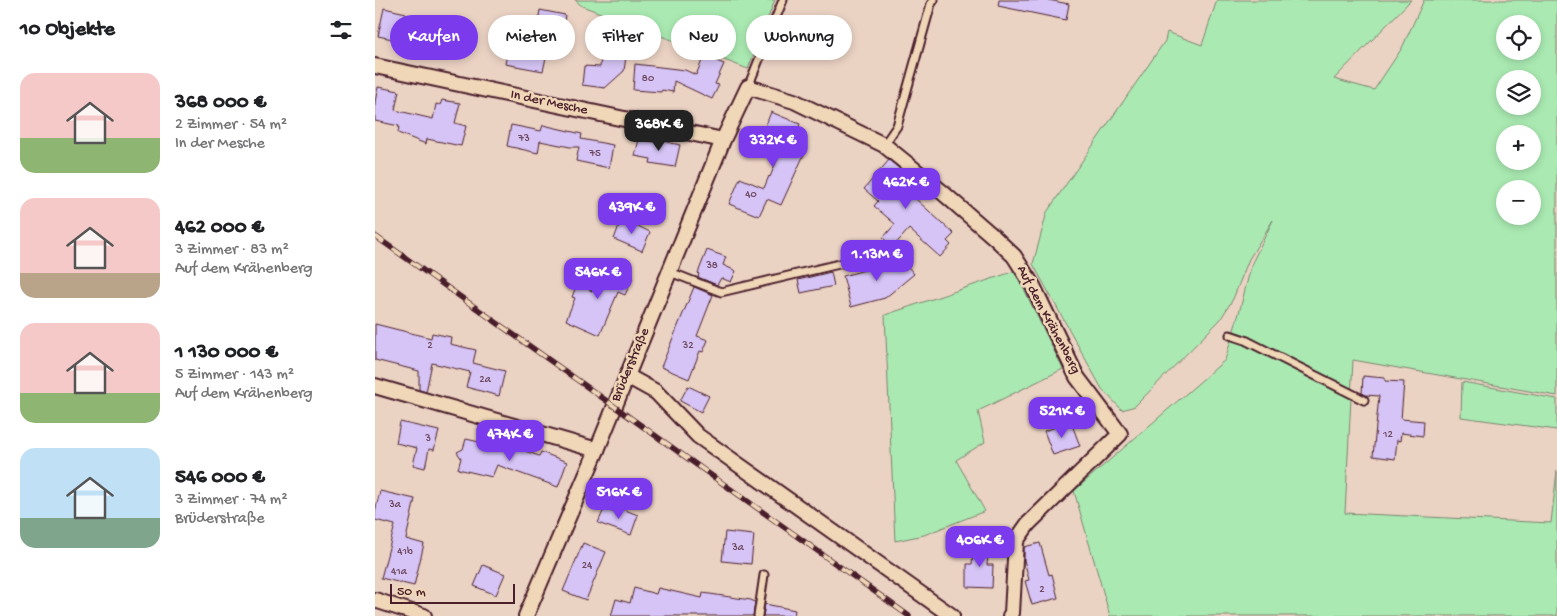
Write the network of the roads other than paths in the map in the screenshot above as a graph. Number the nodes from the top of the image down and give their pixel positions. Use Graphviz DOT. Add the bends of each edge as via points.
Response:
graph roads {
  1 [pos="783,0"];
  2 [pos="934,0"];
  3 [pos="375,66"];
  4 [pos="747,87"];
  5 [pos="723,140"];
  6 [pos="884,145"];
  7 [pos="852,261"];
  8 [pos="670,272"];
  9 [pos="1229,335"];
  10 [pos="627,376"];
  11 [pos="375,386"];
  12 [pos="1364,400"];
  13 [pos="597,450"];
  14 [pos="765,575"];
  15 [pos="375,600"];
  16 [pos="424,616"];
  17 [pos="526,616"];
  18 [pos="758,616"];
  19 [pos="952,616"];
  20 [pos="1010,616"];
  1 -- 4 [label="lane"];
  2 -- 6 [label="lane" via="897,126"];
  3 -- 5 [label="street, In der Mesche"];
  4 -- 5 [label="street, Brüderstraße"];
  4 -- 6 [label="street, Auf dem Krähenberg" via="794,101"];
  5 -- 8 [label="street, Brüderstraße"];
  6 -- 20 [label="street, Auf dem Krähenberg" via="1013,256 1033,286 1077,377 1120,434 1028,524 1015,541"];
  7 -- 8 [label="lane" via="721,292"];
  8 -- 10 [label="street, Brüderstraße"];
  9 -- 12 [label="lane"];
  10 -- 13 [label="street, Brüderstraße"];
  10 -- 19 [label="street" via="656,392 698,436"];
  11 -- 13 [label="street"];
  13 -- 17 [label="street, Brüderstraße"];
  14 -- 18 [label="lane"];
  15 -- 16 [label="street"];
}
